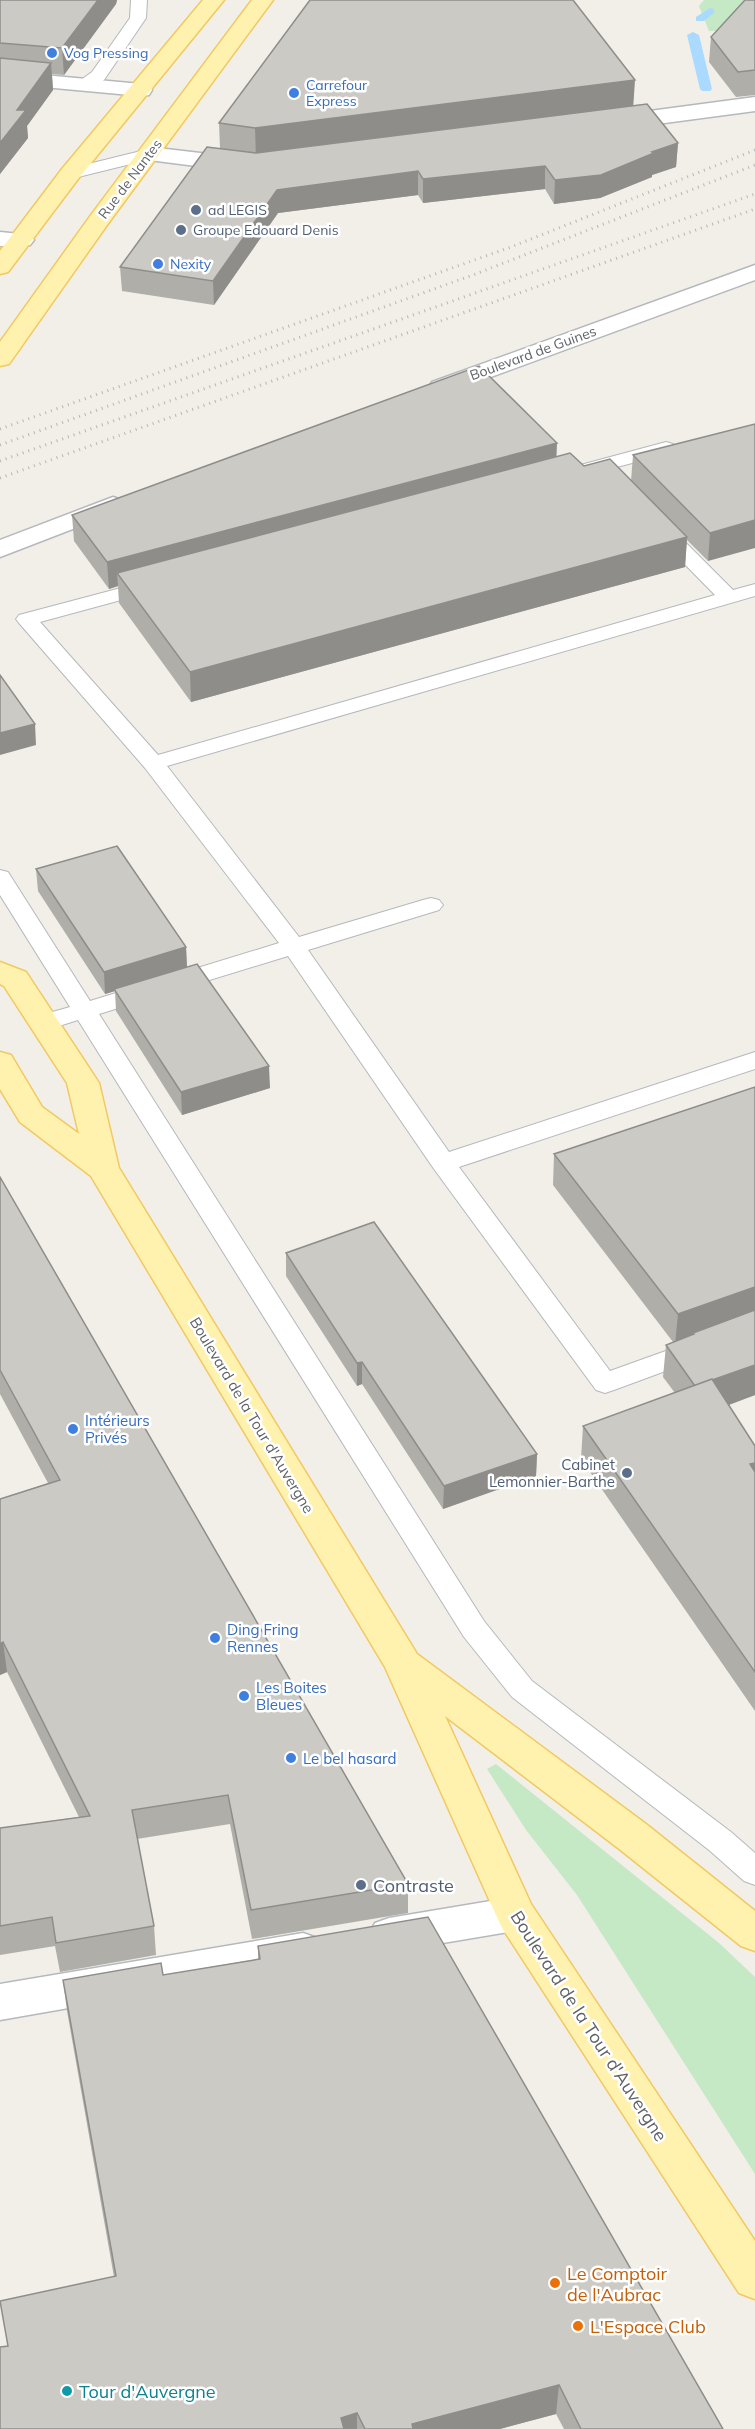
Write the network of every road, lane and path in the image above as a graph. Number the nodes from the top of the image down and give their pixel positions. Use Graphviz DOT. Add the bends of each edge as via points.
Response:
graph roads {
  1 [pos="139,0"];
  2 [pos="214,0"];
  3 [pos="263,0"];
  4 [pos="0,77"];
  5 [pos="82,85"];
  6 [pos="141,90"];
  7 [pos="755,104"];
  8 [pos="597,124"];
  9 [pos="149,154"];
  10 [pos="268,166"];
  11 [pos="70,174"];
  12 [pos="11,239"];
  13 [pos="0,267"];
  14 [pos="755,272"];
  15 [pos="0,359"];
  16 [pos="420,395"];
  17 [pos="689,442"];
  18 [pos="600,466"];
  19 [pos="566,475"];
  20 [pos="616,482"];
  21 [pos="137,497"];
  22 [pos="648,515"];
  23 [pos="1,541"];
  24 [pos="175,579"];
  25 [pos="755,590"];
  26 [pos="728,597"];
  27 [pos="153,763"];
  28 [pos="0,878"];
  29 [pos="431,905"];
  30 [pos="294,947"];
  31 [pos="0,972"];
  32 [pos="85,1011"];
  33 [pos="44,1023"];
  34 [pos="755,1060"];
  35 [pos="0,1062"];
  36 [pos="443,1164"];
  37 [pos="103,1168"];
  38 [pos="755,1328"];
  39 [pos="402,1662"];
  40 [pos="755,1872"];
  41 [pos="515,1914"];
  42 [pos="755,1934"];
  43 [pos="0,2002"];
  44 [pos="755,2279"];
  1 -- 5 [label="lane" via="138,18 98,76"];
  2 -- 6 [label="main road"];
  3 -- 9 [label="main road, Rue de Nantes"];
  4 -- 5 [label="street"];
  5 -- 6 [label="street"];
  6 -- 11 [label="main road"];
  7 -- 8 [label="street"];
  9 -- 10 [label="street"];
  9 -- 11 [label="lane"];
  9 -- 15 [label="main road, Rue de Nantes"];
  11 -- 12 [label="main road"];
  12 -- 13 [label="main road"];
  14 -- 16 [label="street, Boulevard de Guines"];
  17 -- 18 [label="lane"];
  18 -- 19 [label="lane"];
  18 -- 20 [label="lane"];
  21 -- 23 [label="street"];
  22 -- 26 [label="lane"];
  24 -- 27 [label="lane" via="26,620"];
  25 -- 26 [label="lane"];
  26 -- 27 [label="lane"];
  27 -- 30 [label="lane"];
  28 -- 32 [label="lane"];
  29 -- 30 [label="lane"];
  30 -- 32 [label="lane"];
  30 -- 36 [label="lane"];
  31 -- 33 [label="main road, Boulevard de la Tour d'Auvergne" via="15,979"];
  32 -- 33 [label="lane"];
  32 -- 40 [label="lane" via="474,1629 522,1689"];
  33 -- 37 [label="main road, Boulevard de la Tour d'Auvergne" via="83,1083"];
  34 -- 36 [label="lane"];
  35 -- 37 [label="main road, Boulevard de la Tour d'Auvergne" via="31,1114"];
  36 -- 38 [label="lane" via="605,1383"];
  37 -- 39 [label="main road, Boulevard de la Tour d'Auvergne"];
  39 -- 41 [label="main road, Boulevard de la Tour d'Auvergne"];
  39 -- 42 [label="main road, Boulevard de la Tour d'Auvergne"];
  41 -- 43 [label="street"];
  41 -- 44 [label="main road, Boulevard de la Tour d'Auvergne"];
}
